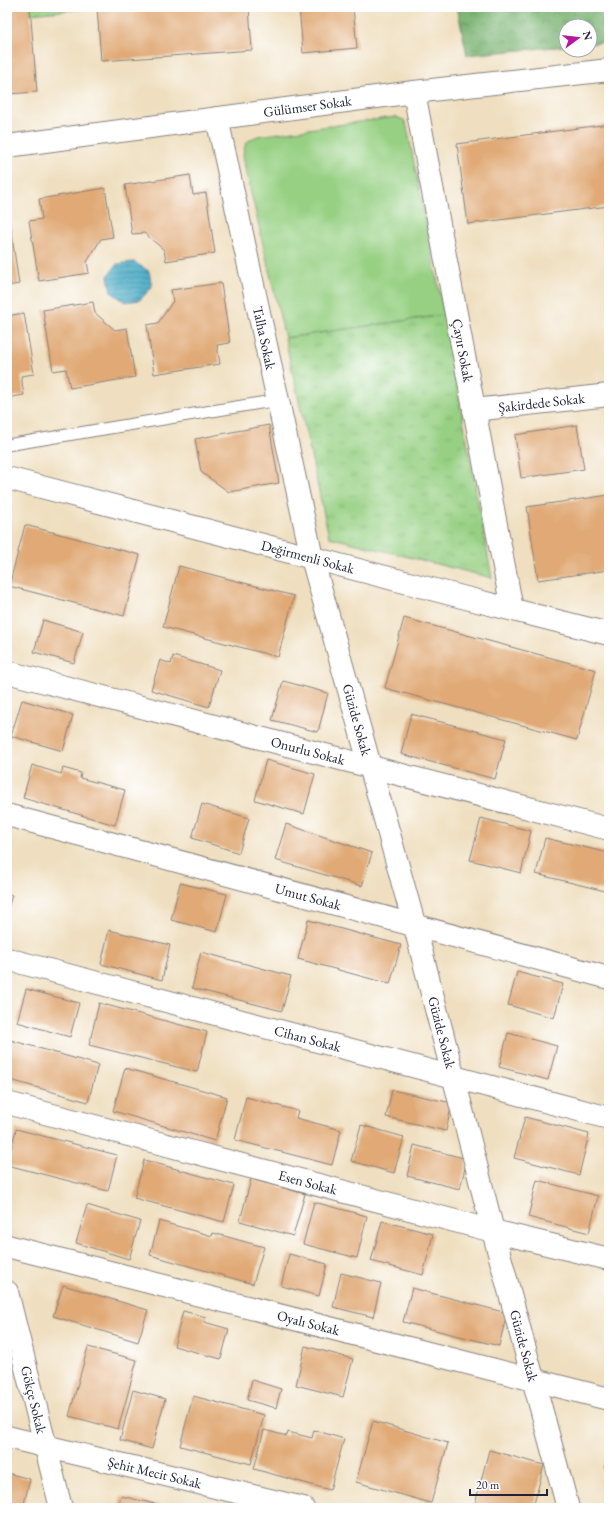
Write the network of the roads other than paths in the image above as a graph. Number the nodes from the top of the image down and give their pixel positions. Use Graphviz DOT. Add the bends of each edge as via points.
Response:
graph roads {
  1 [pos="609,70"];
  2 [pos="414,92"];
  3 [pos="217,118"];
  4 [pos="7,146"];
  5 [pos="609,395"];
  6 [pos="278,400"];
  7 [pos="474,410"];
  8 [pos="7,445"];
  9 [pos="7,478"];
  10 [pos="312,558"];
  11 [pos="512,609"];
  12 [pos="609,634"];
  13 [pos="7,672"];
  14 [pos="371,767"];
  15 [pos="7,815"];
  16 [pos="609,829"];
  17 [pos="415,927"];
  18 [pos="7,959"];
  19 [pos="609,978"];
  20 [pos="454,1078"];
  21 [pos="7,1103"];
  22 [pos="609,1118"];
  23 [pos="493,1231"];
  24 [pos="7,1246"];
  25 [pos="609,1259"];
  26 [pos="7,1292"];
  27 [pos="534,1380"];
  28 [pos="609,1399"];
  29 [pos="7,1437"];
  30 [pos="45,1446"];
  31 [pos="61,1508"];
  32 [pos="303,1508"];
  33 [pos="568,1508"];
  1 -- 2 [label="street, Gülümser Sokak"];
  2 -- 3 [label="street, Gülümser Sokak"];
  2 -- 7 [label="street, Çayır Sokak"];
  3 -- 4 [label="street, Gülümser Sokak"];
  3 -- 6 [label="street, Talha Sokak"];
  5 -- 7 [label="street, Şakirdede Sokak"];
  6 -- 8 [label="lane"];
  6 -- 10 [label="street, Talha Sokak"];
  7 -- 11 [label="street, Çayır Sokak"];
  9 -- 10 [label="street, Değirmenli Sokak"];
  10 -- 11 [label="street, Değirmenli Sokak"];
  10 -- 14 [label="street, Güzide Sokak"];
  11 -- 12 [label="street, Değirmenli Sokak"];
  13 -- 14 [label="street, Onurlu Sokak"];
  14 -- 16 [label="street, Onurlu Sokak"];
  14 -- 17 [label="street, Güzide Sokak"];
  15 -- 17 [label="street, Umut Sokak"];
  17 -- 19 [label="street, Umut Sokak"];
  17 -- 20 [label="street, Güzide Sokak"];
  18 -- 20 [label="street, Cihan Sokak"];
  20 -- 22 [label="street, Cihan Sokak"];
  20 -- 23 [label="street, Güzide Sokak"];
  21 -- 23 [label="street, Esen Sokak"];
  23 -- 25 [label="street, Esen Sokak"];
  23 -- 27 [label="street, Güzide Sokak"];
  24 -- 27 [label="street, Oyalı Sokak"];
  26 -- 30 [label="street, Gökçe Sokak"];
  27 -- 28 [label="street, Oyalı Sokak"];
  27 -- 33 [label="street, Güzide Sokak"];
  29 -- 30 [label="street, Şehit Mecit Sokak"];
  30 -- 31 [label="street, Gökçe Sokak"];
  30 -- 32 [label="street, Şehit Mecit Sokak"];
}
